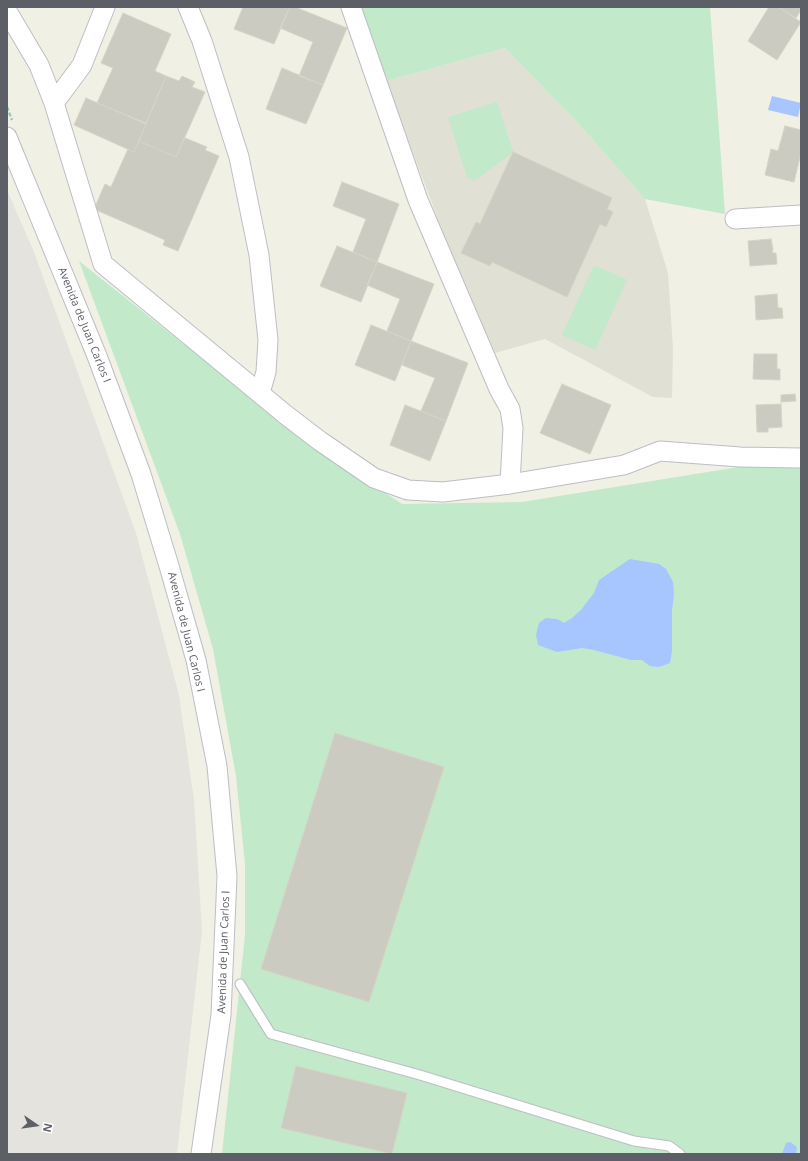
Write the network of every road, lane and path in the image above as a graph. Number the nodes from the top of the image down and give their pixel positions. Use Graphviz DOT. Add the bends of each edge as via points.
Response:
graph roads {
  1 [pos="105,7"];
  2 [pos="188,7"];
  3 [pos="351,7"];
  4 [pos="7,11"];
  5 [pos="54,103"];
  6 [pos="7,137"];
  7 [pos="801,215"];
  8 [pos="735,219"];
  9 [pos="260,393"];
  10 [pos="801,458"];
  11 [pos="510,484"];
  12 [pos="240,984"];
  13 [pos="201,1154"];
  14 [pos="680,1154"];
  1 -- 5 [label="street" via="82,66"];
  2 -- 9 [label="street" via="202,41 240,157 259,255 268,340 266,372"];
  3 -- 11 [label="street" via="418,200 499,389 510,409 513,428"];
  4 -- 5 [label="street" via="39,65"];
  5 -- 9 [label="street" via="103,264"];
  6 -- 13 [label="street, Avenida de Juan Carlos I" via="97,356 141,474 196,660 217,766 227,876 222,1015"];
  7 -- 8 [label="street"];
  9 -- 11 [label="street" via="374,478 408,490 443,492"];
  10 -- 11 [label="street" via="740,457 660,451 624,465"];
  12 -- 14 [label="lane" via="271,1034 420,1075 634,1141 669,1146"];
}
